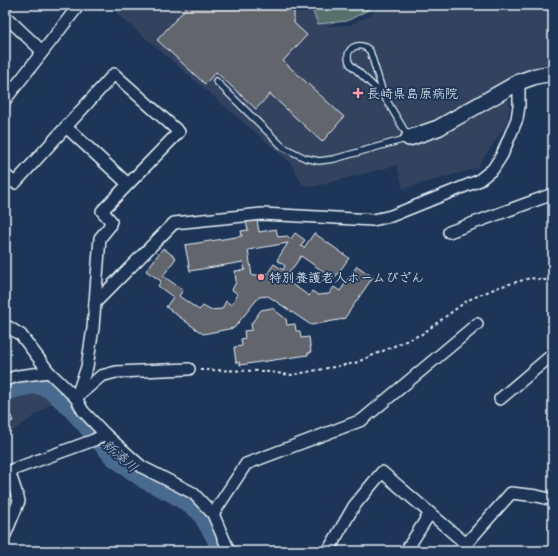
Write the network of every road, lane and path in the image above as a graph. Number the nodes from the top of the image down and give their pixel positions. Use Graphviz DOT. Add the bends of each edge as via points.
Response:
graph roads {
  1 [pos="79,5"];
  2 [pos="5,16"];
  3 [pos="42,51"];
  4 [pos="553,73"];
  5 [pos="216,81"];
  6 [pos="519,82"];
  7 [pos="384,96"];
  8 [pos="5,100"];
  9 [pos="66,127"];
  10 [pos="409,138"];
  11 [pos="5,175"];
  12 [pos="128,184"];
  13 [pos="553,194"];
  14 [pos="449,232"];
  15 [pos="553,281"];
  16 [pos="95,303"];
  17 [pos="477,324"];
  18 [pos="5,325"];
  19 [pos="553,354"];
  20 [pos="188,369"];
  21 [pos="49,372"];
  22 [pos="5,380"];
  23 [pos="76,398"];
  24 [pos="500,398"];
  25 [pos="101,437"];
  26 [pos="553,500"];
  27 [pos="430,513"];
  28 [pos="213,514"];
  29 [pos="5,535"];
  30 [pos="473,536"];
  31 [pos="229,551"];
  32 [pos="328,551"];
  33 [pos="406,551"];
  34 [pos="470,551"];
  1 -- 3 [label="street"];
  2 -- 3 [label="street"];
  3 -- 8 [label="street"];
  4 -- 6 [label="street"];
  5 -- 10 [label="lane" via="283,147 305,158 318,161 334,159"];
  6 -- 10 [label="street" via="438,128"];
  6 -- 16 [label="street" via="516,119 502,155 493,169 478,181 391,216 373,220 262,214 174,223"];
  7 -- 7 [label="lane" via="350,64 348,57 353,47 361,45 370,51"];
  7 -- 10 [label="lane"];
  9 -- 11 [label="street" via="15,183"];
  9 -- 12 [label="street"];
  9 -- 12 [label="street" via="114,74 179,132"];
  12 -- 16 [label="street" via="102,211 111,221 100,238"];
  13 -- 14 [label="street"];
  15 -- 20 [label="path" via="530,278 499,287 468,300 422,334 355,363 291,375 262,371"];
  16 -- 23 [label="street" via="87,367"];
  17 -- 28 [label="street" via="362,420 246,464"];
  18 -- 21 [label="street" via="21,335"];
  19 -- 24 [label="street"];
  20 -- 23 [label="street" via="116,372 101,376"];
  21 -- 22 [label="street"];
  21 -- 23 [label="street"];
  23 -- 25 [label="street"];
  25 -- 28 [label="street" via="142,467 193,493"];
  25 -- 29 [label="street" via="10,471 19,501"];
  26 -- 30 [label="street" via="511,493"];
  27 -- 30 [label="street" via="466,544"];
  27 -- 32 [label="street" via="382,472 354,506"];
  27 -- 33 [label="street"];
  28 -- 31 [label="street"];
  30 -- 34 [label="street"];
}
